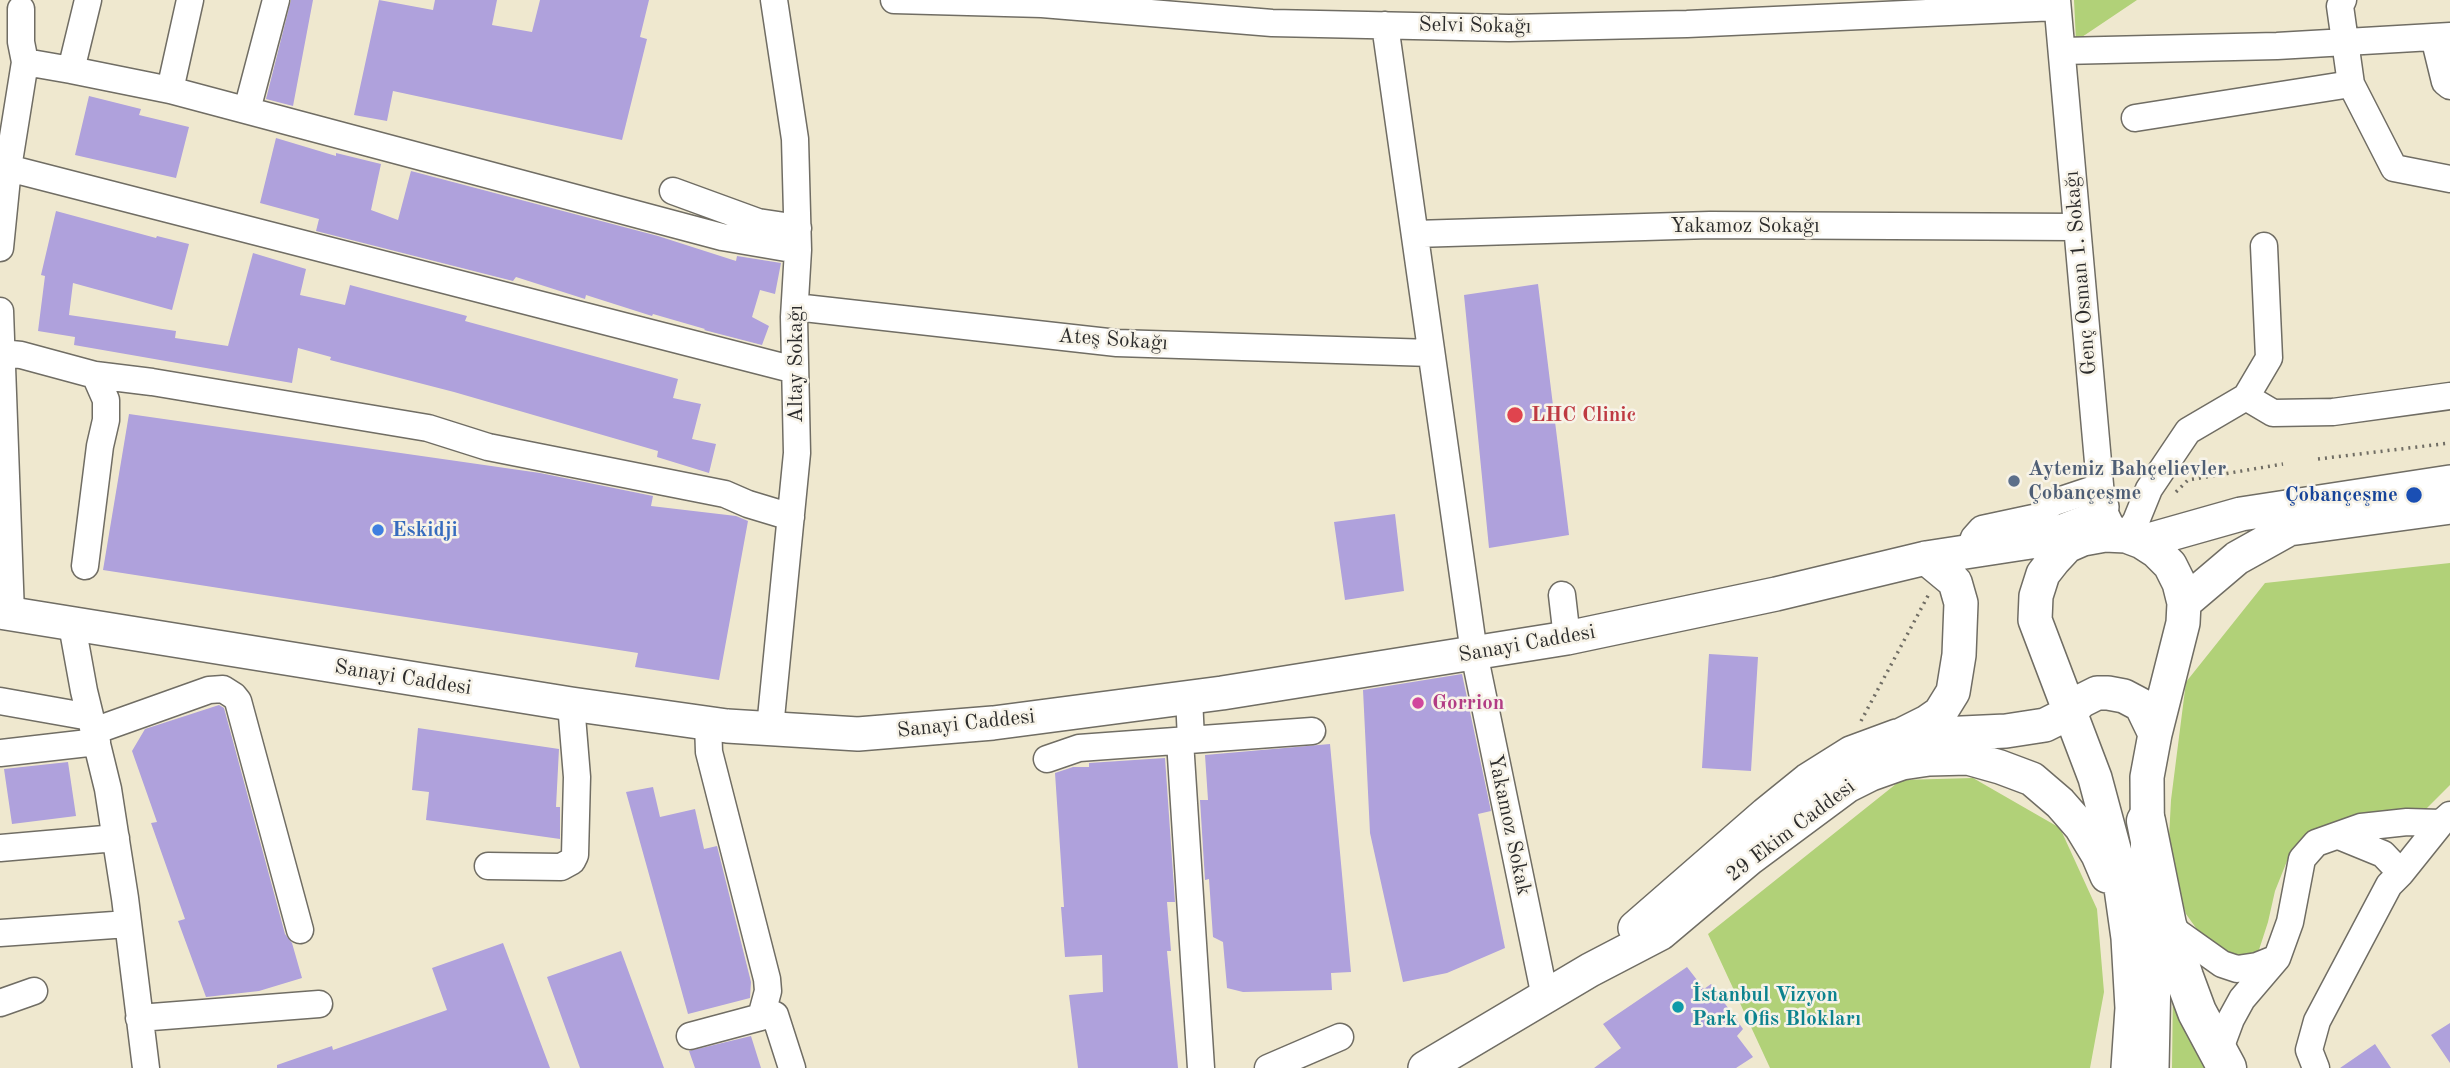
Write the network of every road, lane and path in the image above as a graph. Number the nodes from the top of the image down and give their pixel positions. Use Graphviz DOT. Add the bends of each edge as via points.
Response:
graph roads {
  1 [pos="88,0"];
  2 [pos="190,0"];
  3 [pos="276,0"];
  4 [pos="774,0"];
  5 [pos="894,0"];
  6 [pos="2343,0"];
  7 [pos="2057,4"];
  8 [pos="15,5"];
  9 [pos="1385,25"];
  10 [pos="2442,36"];
  11 [pos="2347,42"];
  12 [pos="2062,51"];
  13 [pos="25,62"];
  14 [pos="71,70"];
  15 [pos="2351,84"];
  16 [pos="2450,86"];
  17 [pos="170,90"];
  18 [pos="247,110"];
  19 [pos="2136,117"];
  20 [pos="8,168"];
  21 [pos="2450,179"];
  22 [pos="673,191"];
  23 [pos="2076,227"];
  24 [pos="1415,234"];
  25 [pos="798,239"];
  26 [pos="2264,246"];
  27 [pos="0,248"];
  28 [pos="795,307"];
  29 [pos="0,311"];
  30 [pos="1,353"];
  31 [pos="1432,353"];
  32 [pos="796,370"];
  33 [pos="95,375"];
  34 [pos="2450,396"];
  35 [pos="2246,397"];
  36 [pos="2,419"];
  37 [pos="2450,443"];
  38 [pos="2318,459"];
  39 [pos="2283,464"];
  40 [pos="2450,482"];
  41 [pos="2101,497"];
  42 [pos="2169,499"];
  43 [pos="2450,507"];
  44 [pos="791,517"];
  45 [pos="2134,539"];
  46 [pos="1978,549"];
  47 [pos="85,566"];
  48 [pos="1930,571"];
  49 [pos="1562,595"];
  50 [pos="2184,603"];
  51 [pos="6,613"];
  52 [pos="2035,620"];
  53 [pos="72,625"];
  54 [pos="1567,638"];
  55 [pos="1474,653"];
  56 [pos="1189,697"];
  57 [pos="0,701"];
  58 [pos="571,704"];
  59 [pos="2069,713"];
  60 [pos="708,723"];
  61 [pos="770,728"];
  62 [pos="94,730"];
  63 [pos="1312,731"];
  64 [pos="2155,734"];
  65 [pos="1897,736"];
  66 [pos="1185,740"];
  67 [pos="0,752"];
  68 [pos="1851,753"];
  69 [pos="1047,759"];
  70 [pos="2445,819"];
  71 [pos="2146,821"];
  72 [pos="2339,835"];
  73 [pos="116,838"];
  74 [pos="0,848"];
  75 [pos="488,866"];
  76 [pos="2402,873"];
  77 [pos="128,924"];
  78 [pos="2167,925"];
  79 [pos="300,930"];
  80 [pos="0,933"];
  81 [pos="2128,938"];
  82 [pos="2277,958"];
  83 [pos="1590,970"];
  84 [pos="34,991"];
  85 [pos="1545,997"];
  86 [pos="0,1003"];
  87 [pos="318,1004"];
  88 [pos="764,1010"];
  89 [pos="139,1018"];
  90 [pos="690,1036"];
  91 [pos="1340,1037"];
  92 [pos="2222,1061"];
  93 [pos="146,1068"];
  94 [pos="792,1068"];
  95 [pos="1201,1068"];
  96 [pos="1268,1068"];
  97 [pos="1425,1068"];
  98 [pos="2128,1068"];
  99 [pos="2152,1068"];
  100 [pos="2316,1068"];
  1 -- 14 [label="street"];
  2 -- 17 [label="street"];
  3 -- 18 [label="street"];
  4 -- 25 [label="street, Altay Sokağı" via="795,139"];
  5 -- 9 [label="street, Selvi Sokağı" via="1042,5 1272,23"];
  6 -- 11 [label="street" via="2340,6"];
  7 -- 9 [label="street, Selvi Sokağı" via="1688,24"];
  7 -- 12 [label="street, Genç Osman 1. Sokağı"];
  8 -- 13 [label="street"];
  9 -- 24 [label="street"];
  10 -- 11 [label="street"];
  10 -- 16 [label="street" via="2445,82"];
  11 -- 12 [label="street"];
  11 -- 15 [label="street"];
  12 -- 23 [label="street, Genç Osman 1. Sokağı"];
  13 -- 14 [label="street"];
  13 -- 20 [label="street"];
  14 -- 17 [label="street"];
  15 -- 19 [label="street"];
  15 -- 21 [label="street" via="2394,167"];
  17 -- 18 [label="street"];
  18 -- 25 [label="street" via="722,237"];
  20 -- 27 [label="street"];
  20 -- 32 [label="street"];
  22 -- 25 [label="street"];
  23 -- 24 [label="street, Yakamoz Sokağı" via="1710,225"];
  23 -- 41 [label="street, Genç Osman 1. Sokağı"];
  24 -- 31 [label="street"];
  25 -- 28 [label="street, Altay Sokağı"];
  26 -- 35 [label="street" via="2269,358"];
  28 -- 31 [label="street, Ateş Sokağı" via="1117,343"];
  28 -- 32 [label="street, Altay Sokağı"];
  29 -- 30 [label="street"];
  30 -- 33 [label="street"];
  30 -- 36 [label="street"];
  31 -- 55 [label="street"];
  32 -- 44 [label="street, Altay Sokağı" via="797,453"];
  33 -- 44 [label="street" via="428,428 488,447 726,494"];
  33 -- 47 [label="street" via="106,400 106,419"];
  34 -- 35 [label="street" via="2333,412 2273,413"];
  35 -- 45 [label="street" via="2188,430 2149,489"];
  36 -- 51 [label="street"];
  37 -- 38 [label="path"];
  39 -- 42 [label="path" via="2188,480"];
  40 -- 45 [label="main road" via="2242,514"];
  41 -- 45 [label="street" via="2111,526"];
  41 -- 46 [label="main road, Sanayi Caddesi" via="2089,520 2046,537"];
  43 -- 50 [label="main road" via="2289,529 2236,558"];
  44 -- 61 [label="street, Altay Sokağı"];
  45 -- 50 [label="main road" via="2170,565"];
  45 -- 52 [label="main road" via="2105,535 2067,546 2043,574"];
  46 -- 48 [label="main road, Sanayi Caddesi"];
  46 -- 52 [label="main road" via="2014,559 2024,572"];
  48 -- 54 [label="main road, Sanayi Caddesi" via="1776,594"];
  48 -- 65 [label="main road" via="1955,582 1961,603 1953,692 1940,713"];
  48 -- 68 [label="path" via="1857,728"];
  49 -- 54 [label="street"];
  50 -- 64 [label="main road"];
  51 -- 53 [label="main road, Sanayi Caddesi"];
  52 -- 59 [label="main road"];
  53 -- 58 [label="main road, Sanayi Caddesi"];
  53 -- 62 [label="street"];
  54 -- 55 [label="main road, Sanayi Caddesi"];
  55 -- 56 [label="main road, Sanayi Caddesi"];
  55 -- 85 [label="street, Yakamoz Sokak"];
  56 -- 61 [label="main road, Sanayi Caddesi" via="993,723 858,734"];
  56 -- 66 [label="street"];
  57 -- 62 [label="street"];
  58 -- 60 [label="main road, Sanayi Caddesi"];
  58 -- 75 [label="street" via="577,777 572,861 561,867"];
  59 -- 64 [label="main road, 29 Ekim Caddesi" via="2081,701 2108,692 2141,705"];
  59 -- 65 [label="main road, 29 Ekim Caddesi" via="2045,725 2006,731"];
  59 -- 81 [label="main road" via="2095,778 2117,860"];
  60 -- 61 [label="main road, Sanayi Caddesi"];
  60 -- 88 [label="street" via="709,752 767,979"];
  62 -- 67 [label="street"];
  62 -- 73 [label="street"];
  62 -- 79 [label="street" via="209,690 223,689 234,696"];
  63 -- 66 [label="street"];
  64 -- 71 [label="main road" via="2147,777"];
  65 -- 68 [label="main road, 29 Ekim Caddesi"];
  66 -- 69 [label="street" via="1079,748"];
  66 -- 95 [label="street"];
  68 -- 83 [label="main road, 29 Ekim Caddesi" via="1766,814 1658,905"];
  70 -- 72 [label="street" via="2361,827"];
  70 -- 76 [label="street"];
  71 -- 78 [label="highway"];
  71 -- 99 [label="main road" via="2154,974"];
  72 -- 76 [label="street" via="2383,854"];
  72 -- 82 [label="street" via="2316,843 2302,859 2290,922"];
  73 -- 74 [label="street"];
  73 -- 77 [label="street"];
  76 -- 100 [label="street" via="2389,885 2317,1021 2309,1050"];
  77 -- 80 [label="street"];
  77 -- 89 [label="street"];
  78 -- 82 [label="street" via="2222,964 2237,969"];
  78 -- 92 [label="highway" via="2197,1012"];
  81 -- 83 [label="main road, 29 Ekim Caddesi" via="2098,855 2060,803 2032,779 2000,767 1968,758 1929,759 1902,763 1847,786 1661,933"];
  81 -- 98 [label="main road" via="2132,1008"];
  82 -- 92 [label="street" via="2242,999"];
  83 -- 85 [label="main road, 29 Ekim Caddesi"];
  84 -- 86 [label="street"];
  85 -- 97 [label="main road, 29 Ekim Caddesi"];
  87 -- 89 [label="street"];
  88 -- 90 [label="street" via="761,1017"];
  88 -- 94 [label="street" via="775,1015"];
  89 -- 93 [label="street"];
  91 -- 96 [label="street"];
}
